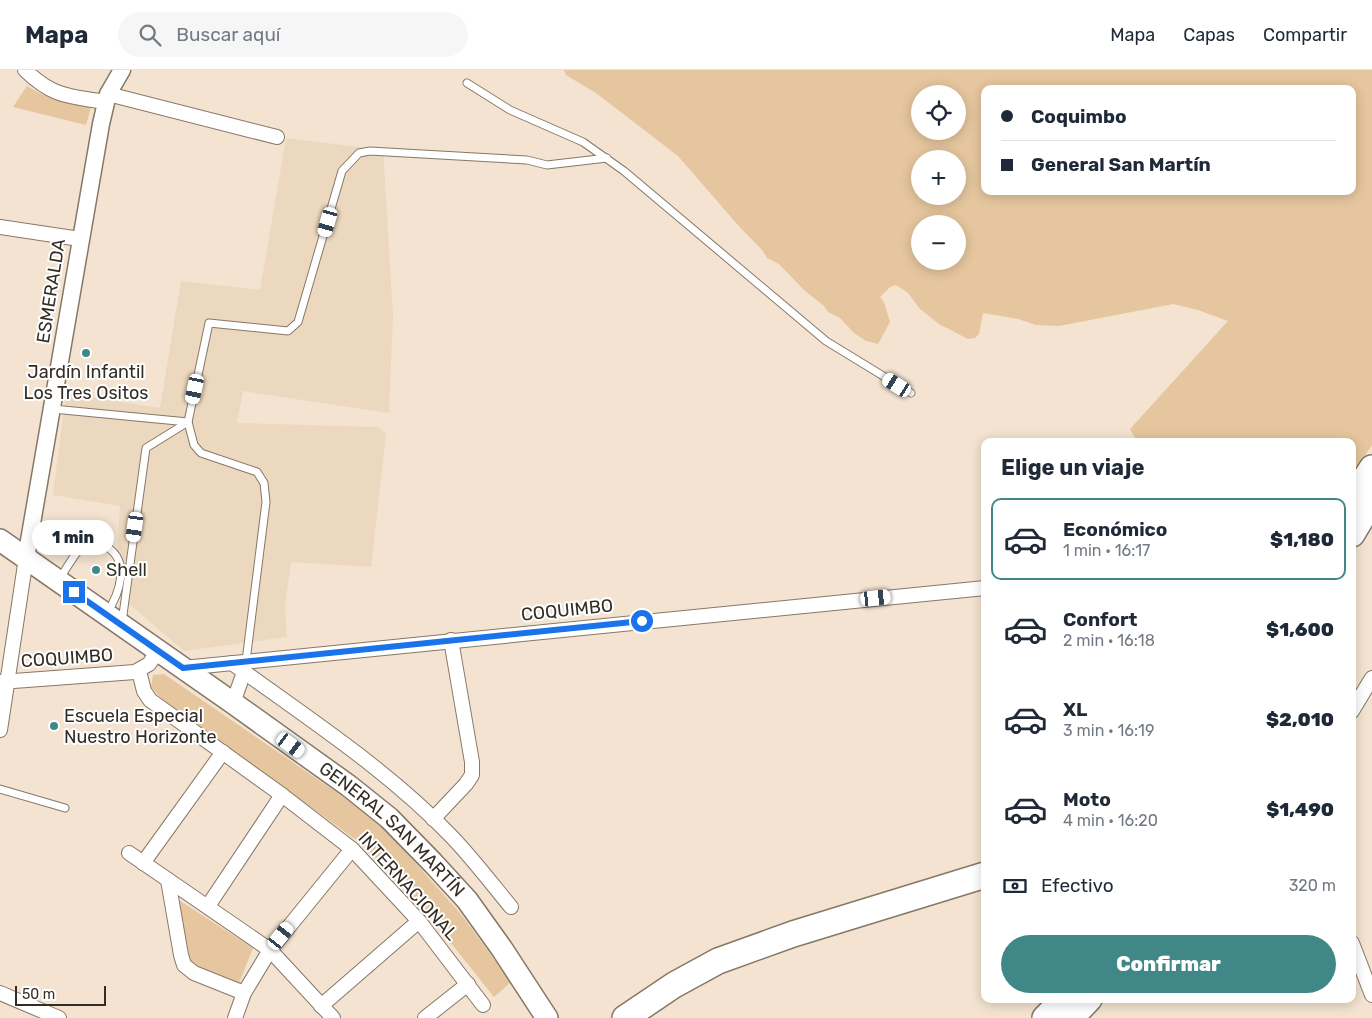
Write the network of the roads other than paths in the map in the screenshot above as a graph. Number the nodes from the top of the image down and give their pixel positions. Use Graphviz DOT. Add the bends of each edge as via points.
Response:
graph roads {
  1 [pos="25,70"];
  2 [pos="122,70"];
  3 [pos="467,83"];
  4 [pos="106,98"];
  5 [pos="277,137"];
  6 [pos="607,158"];
  7 [pos="0,227"];
  8 [pos="80,238"];
  9 [pos="911,393"];
  10 [pos="53,409"];
  11 [pos="188,422"];
  12 [pos="1372,468"];
  13 [pos="1356,493"];
  14 [pos="1372,501"];
  15 [pos="1356,527"];
  16 [pos="0,540"];
  17 [pos="26,558"];
  18 [pos="59,581"];
  19 [pos="981,588"];
  20 [pos="114,620"];
  21 [pos="451,640"];
  22 [pos="158,651"];
  23 [pos="241,665"];
  24 [pos="183,668"];
  25 [pos="139,671"];
  26 [pos="1372,678"];
  27 [pos="3,682"];
  28 [pos="233,703"];
  29 [pos="1356,704"];
  30 [pos="0,730"];
  31 [pos="223,752"];
  32 [pos="0,789"];
  33 [pos="282,794"];
  34 [pos="65,808"];
  35 [pos="433,819"];
  36 [pos="352,848"];
  37 [pos="129,853"];
  38 [pos="143,862"];
  39 [pos="981,876"];
  40 [pos="168,880"];
  41 [pos="208,906"];
  42 [pos="511,907"];
  43 [pos="419,921"];
  44 [pos="270,950"];
  45 [pos="1356,953"];
  46 [pos="468,984"];
  47 [pos="0,994"];
  48 [pos="244,994"];
  49 [pos="1372,995"];
  50 [pos="1060,1003"];
  51 [pos="1085,1003"];
  52 [pos="484,1005"];
  53 [pos="321,1006"];
  54 [pos="59,1018"];
  55 [pos="234,1018"];
  56 [pos="333,1018"];
  57 [pos="426,1018"];
  58 [pos="547,1018"];
  59 [pos="625,1018"];
  60 [pos="1045,1018"];
  61 [pos="1071,1018"];
  1 -- 4 [label="street" via="39,84 62,95"];
  2 -- 4 [label="street, ESMERALDA"];
  3 -- 6 [label="lane" via="510,110 583,142"];
  4 -- 5 [label="street"];
  4 -- 8 [label="street, ESMERALDA"];
  6 -- 9 [label="lane" via="826,341"];
  6 -- 11 [label="lane" via="547,165 527,160 359,152 342,171 298,322 288,331 209,323"];
  7 -- 8 [label="street"];
  8 -- 10 [label="street, ESMERALDA"];
  10 -- 11 [label="lane"];
  10 -- 17 [label="street, ESMERALDA"];
  11 -- 20 [label="lane" via="146,448"];
  11 -- 23 [label="lane" via="194,445 202,453 257,472 264,483 266,502"];
  12 -- 13 [label="highway"];
  14 -- 15 [label="highway"];
  16 -- 17 [label="main road, GENERAL SAN MARTÍN"];
  17 -- 18 [label="main road, GENERAL SAN MARTÍN"];
  17 -- 27 [label="street, ESMERALDA"];
  18 -- 20 [label="main road, GENERAL SAN MARTÍN"];
  18 -- 20 [label="lane" via="82,546 89,542 100,543 110,549 120,559 122,571"];
  19 -- 21 [label="street, COQUIMBO"];
  20 -- 22 [label="main road, GENERAL SAN MARTÍN"];
  21 -- 23 [label="street, COQUIMBO"];
  21 -- 35 [label="street" via="472,775"];
  22 -- 24 [label="main road, GENERAL SAN MARTÍN"];
  22 -- 25 [label="street, COQUIMBO"];
  23 -- 24 [label="street, COQUIMBO"];
  23 -- 28 [label="street"];
  23 -- 35 [label="street" via="387,777"];
  24 -- 28 [label="main road, GENERAL SAN MARTÍN"];
  25 -- 27 [label="street, COQUIMBO"];
  25 -- 31 [label="street, INTERNACIONAL" via="142,686 150,700"];
  26 -- 29 [label="street"];
  27 -- 30 [label="street, ESMERALDA"];
  28 -- 58 [label="main road, GENERAL SAN MARTÍN" via="388,818 433,863 467,900"];
  31 -- 33 [label="street, INTERNACIONAL"];
  31 -- 38 [label="street"];
  32 -- 34 [label="lane"];
  33 -- 36 [label="street, INTERNACIONAL"];
  33 -- 41 [label="street"];
  35 -- 42 [label="street"];
  36 -- 43 [label="street, INTERNACIONAL"];
  36 -- 44 [label="street"];
  37 -- 38 [label="street"];
  38 -- 40 [label="street"];
  39 -- 59 [label="highway" via="793,934 718,961"];
  40 -- 41 [label="street"];
  40 -- 48 [label="street" via="184,965 194,973"];
  41 -- 44 [label="street"];
  43 -- 46 [label="street, INTERNACIONAL"];
  43 -- 53 [label="street"];
  44 -- 48 [label="street"];
  44 -- 53 [label="street"];
  45 -- 49 [label="street"];
  46 -- 52 [label="street, INTERNACIONAL"];
  46 -- 57 [label="street"];
  47 -- 54 [label="street"];
  48 -- 55 [label="street"];
  50 -- 60 [label="highway"];
  51 -- 61 [label="highway"];
  53 -- 56 [label="street"];
}
